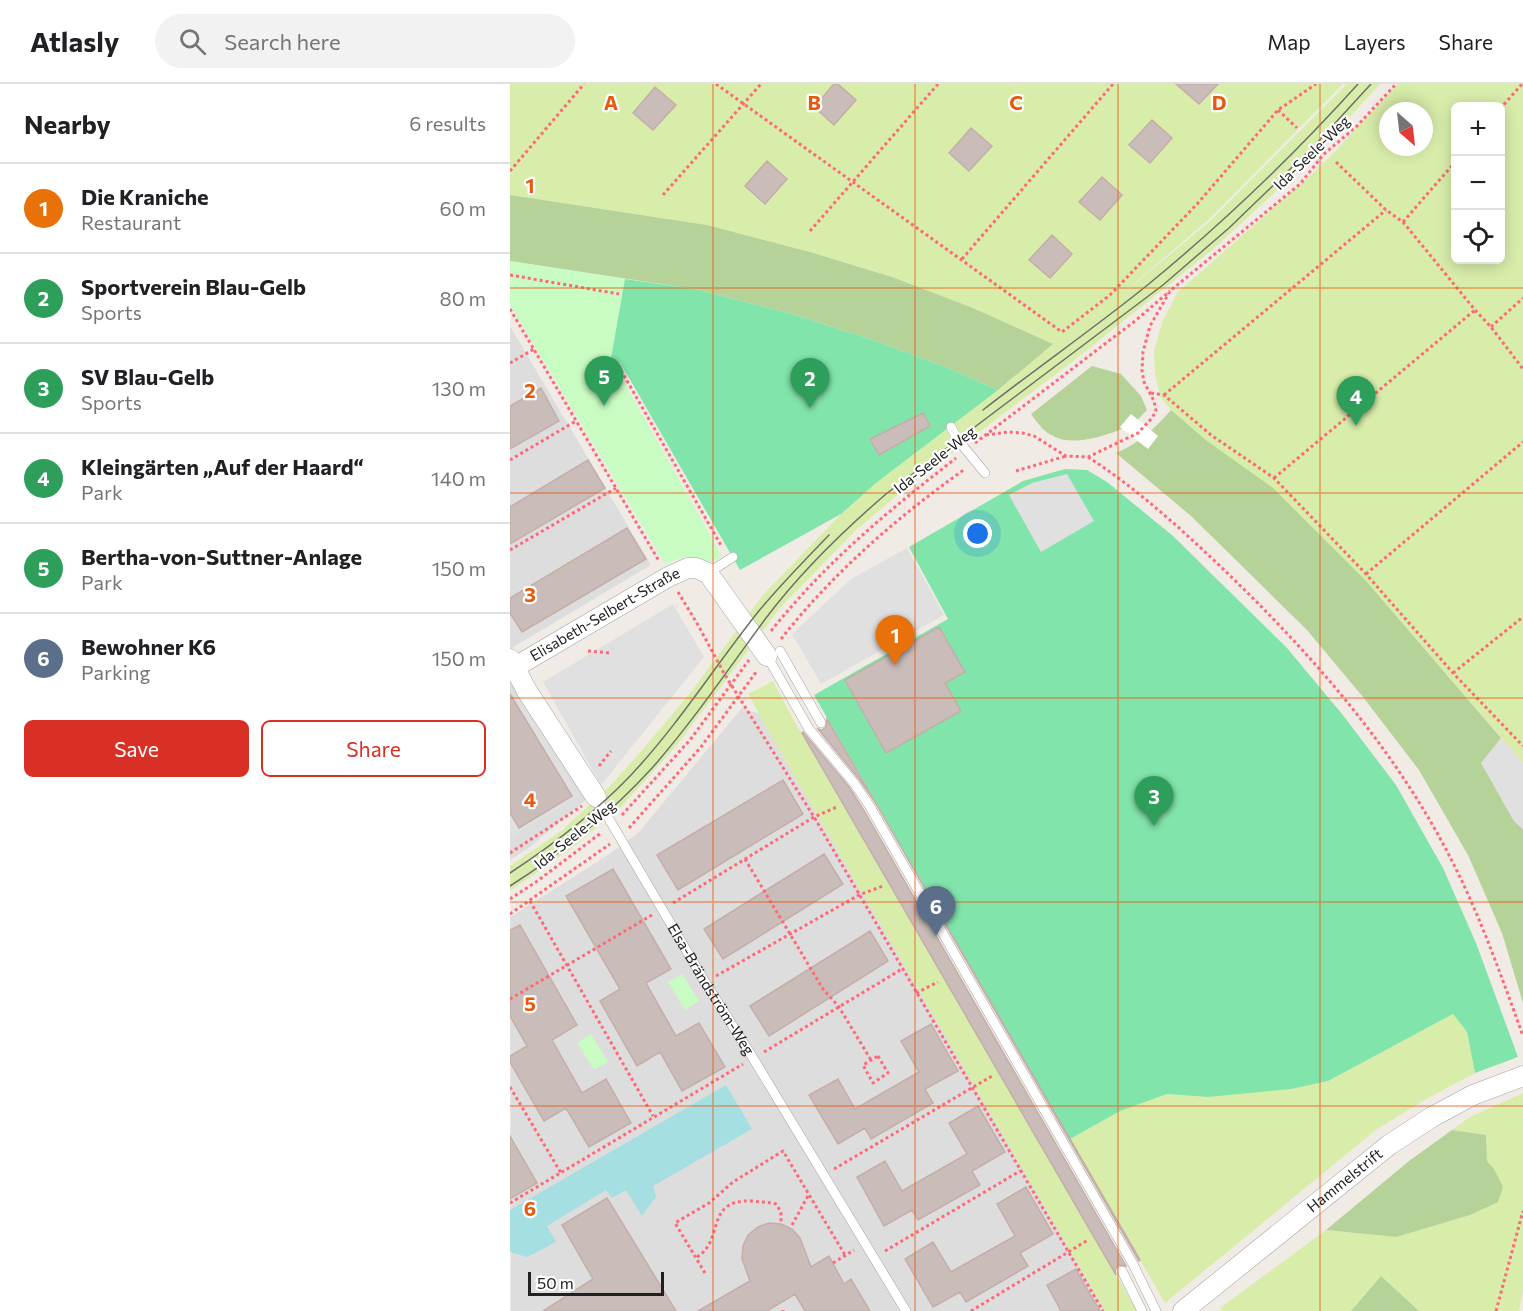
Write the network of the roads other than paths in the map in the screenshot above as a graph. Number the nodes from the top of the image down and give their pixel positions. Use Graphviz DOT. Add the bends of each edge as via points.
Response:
graph roads {
  1 [pos="951,426"];
  2 [pos="985,473"];
  3 [pos="731,558"];
  4 [pos="708,573"];
  5 [pos="769,651"];
  6 [pos="512,666"];
  7 [pos="820,723"];
  8 [pos="596,797"];
  9 [pos="1523,1076"];
  10 [pos="1122,1271"];
  11 [pos="906,1311"];
  12 [pos="1142,1311"];
  13 [pos="1156,1311"];
  14 [pos="1183,1311"];
  1 -- 2 [label="lane"];
  3 -- 4 [label="lane"];
  4 -- 5 [label="street"];
  4 -- 6 [label="street, Elisabeth-Selbert-Straße" via="687,568 668,577"];
  5 -- 7 [label="lane"];
  5 -- 13 [label="lane" via="810,729 869,805 1133,1264"];
  6 -- 8 [label="street, Elsa-Brändström-Weg"];
  8 -- 11 [label="lane, Elsa-Brändström-Weg"];
  9 -- 14 [label="street, Hammelstrift" via="1473,1095 1389,1145"];
  10 -- 12 [label="lane"];
}
